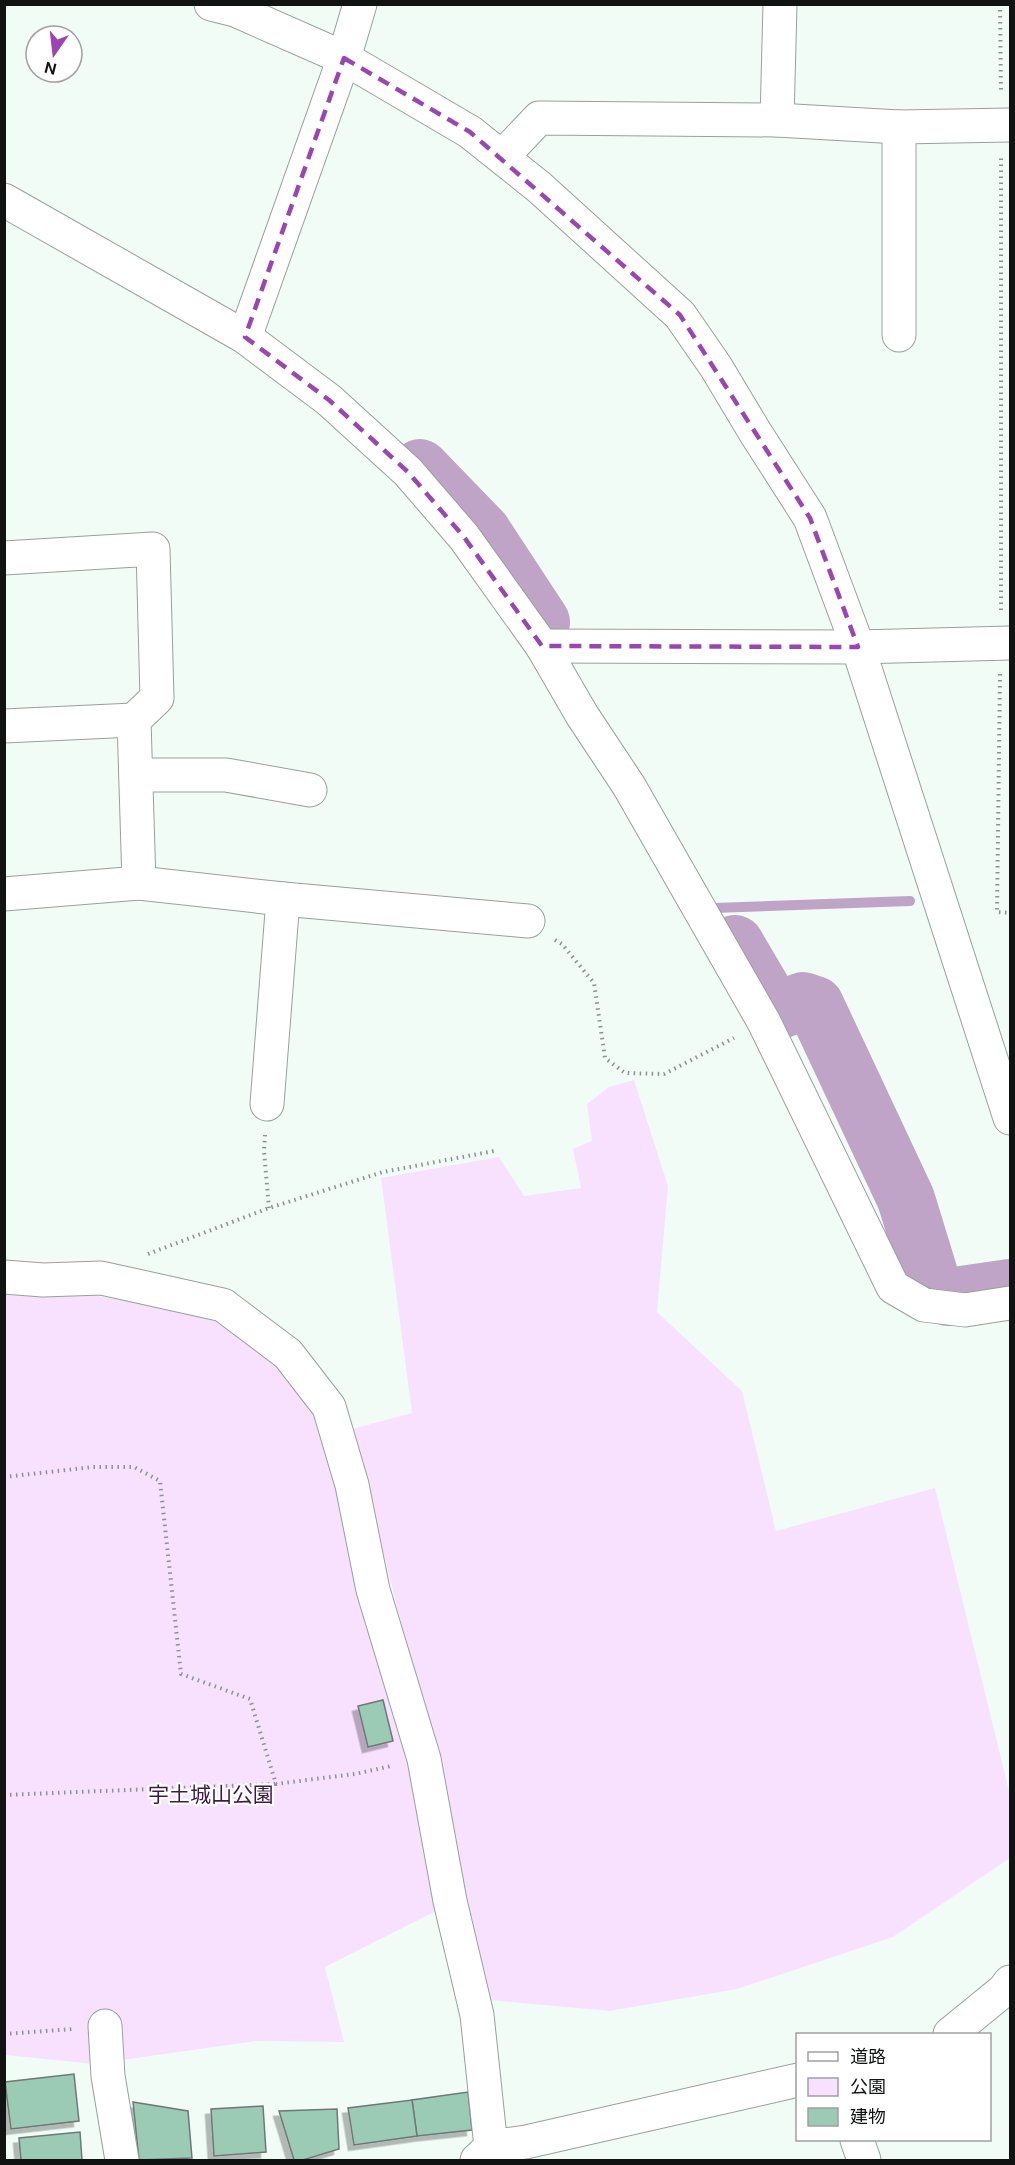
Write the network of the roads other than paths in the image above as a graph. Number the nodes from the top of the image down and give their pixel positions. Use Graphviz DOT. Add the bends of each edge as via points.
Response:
graph roads {
  1 [pos="211,4"];
  2 [pos="360,4"];
  3 [pos="780,4"];
  4 [pos="344,58"];
  5 [pos="777,120"];
  6 [pos="1006,125"];
  7 [pos="899,127"];
  8 [pos="502,157"];
  9 [pos="4,201"];
  10 [pos="899,335"];
  11 [pos="245,337"];
  12 [pos="4,558"];
  13 [pos="1006,643"];
  14 [pos="542,646"];
  15 [pos="858,647"];
  16 [pos="134,720"];
  17 [pos="4,726"];
  18 [pos="136,775"];
  19 [pos="310,790"];
  20 [pos="139,883"];
  21 [pos="4,894"];
  22 [pos="283,899"];
  23 [pos="528,921"];
  24 [pos="267,1104"];
  25 [pos="1011,1118"];
  26 [pos="4,1277"];
  27 [pos="1011,1303"];
  28 [pos="1011,1982"];
  29 [pos="105,2026"];
  30 [pos="951,2033"];
  31 [pos="796,2080"];
  32 [pos="858,2141"];
  33 [pos="484,2154"];
  34 [pos="122,2160"];
  35 [pos="864,2160"];
  1 -- 4 [label="street" via="236,10"];
  2 -- 4 [label="street"];
  3 -- 5 [label="street"];
  4 -- 8 [label="street" via="470,132"];
  4 -- 11 [label="street"];
  5 -- 7 [label="street"];
  5 -- 8 [label="street" via="539,118"];
  6 -- 7 [label="street"];
  7 -- 10 [label="street"];
  8 -- 15 [label="street" via="680,315 810,518"];
  9 -- 11 [label="street"];
  11 -- 14 [label="street" via="329,400 408,472 464,537"];
  12 -- 16 [label="street" via="153,549 157,698"];
  13 -- 15 [label="street"];
  14 -- 15 [label="street"];
  14 -- 27 [label="street" via="629,786 764,1022 893,1287 924,1305 965,1310"];
  15 -- 25 [label="street"];
  16 -- 17 [label="street"];
  16 -- 18 [label="street"];
  18 -- 19 [label="street" via="226,776"];
  18 -- 20 [label="street"];
  20 -- 21 [label="street"];
  20 -- 22 [label="street"];
  22 -- 23 [label="street"];
  22 -- 24 [label="street"];
  26 -- 33 [label="street" via="101,1278 223,1305 288,1354 329,1407 352,1485 373,1590 424,1759 450,1900 477,2016"];
  28 -- 30 [label="street"];
  29 -- 34 [label="street" via="108,2076"];
  31 -- 33 [label="street"];
  32 -- 35 [label="street"];
}
